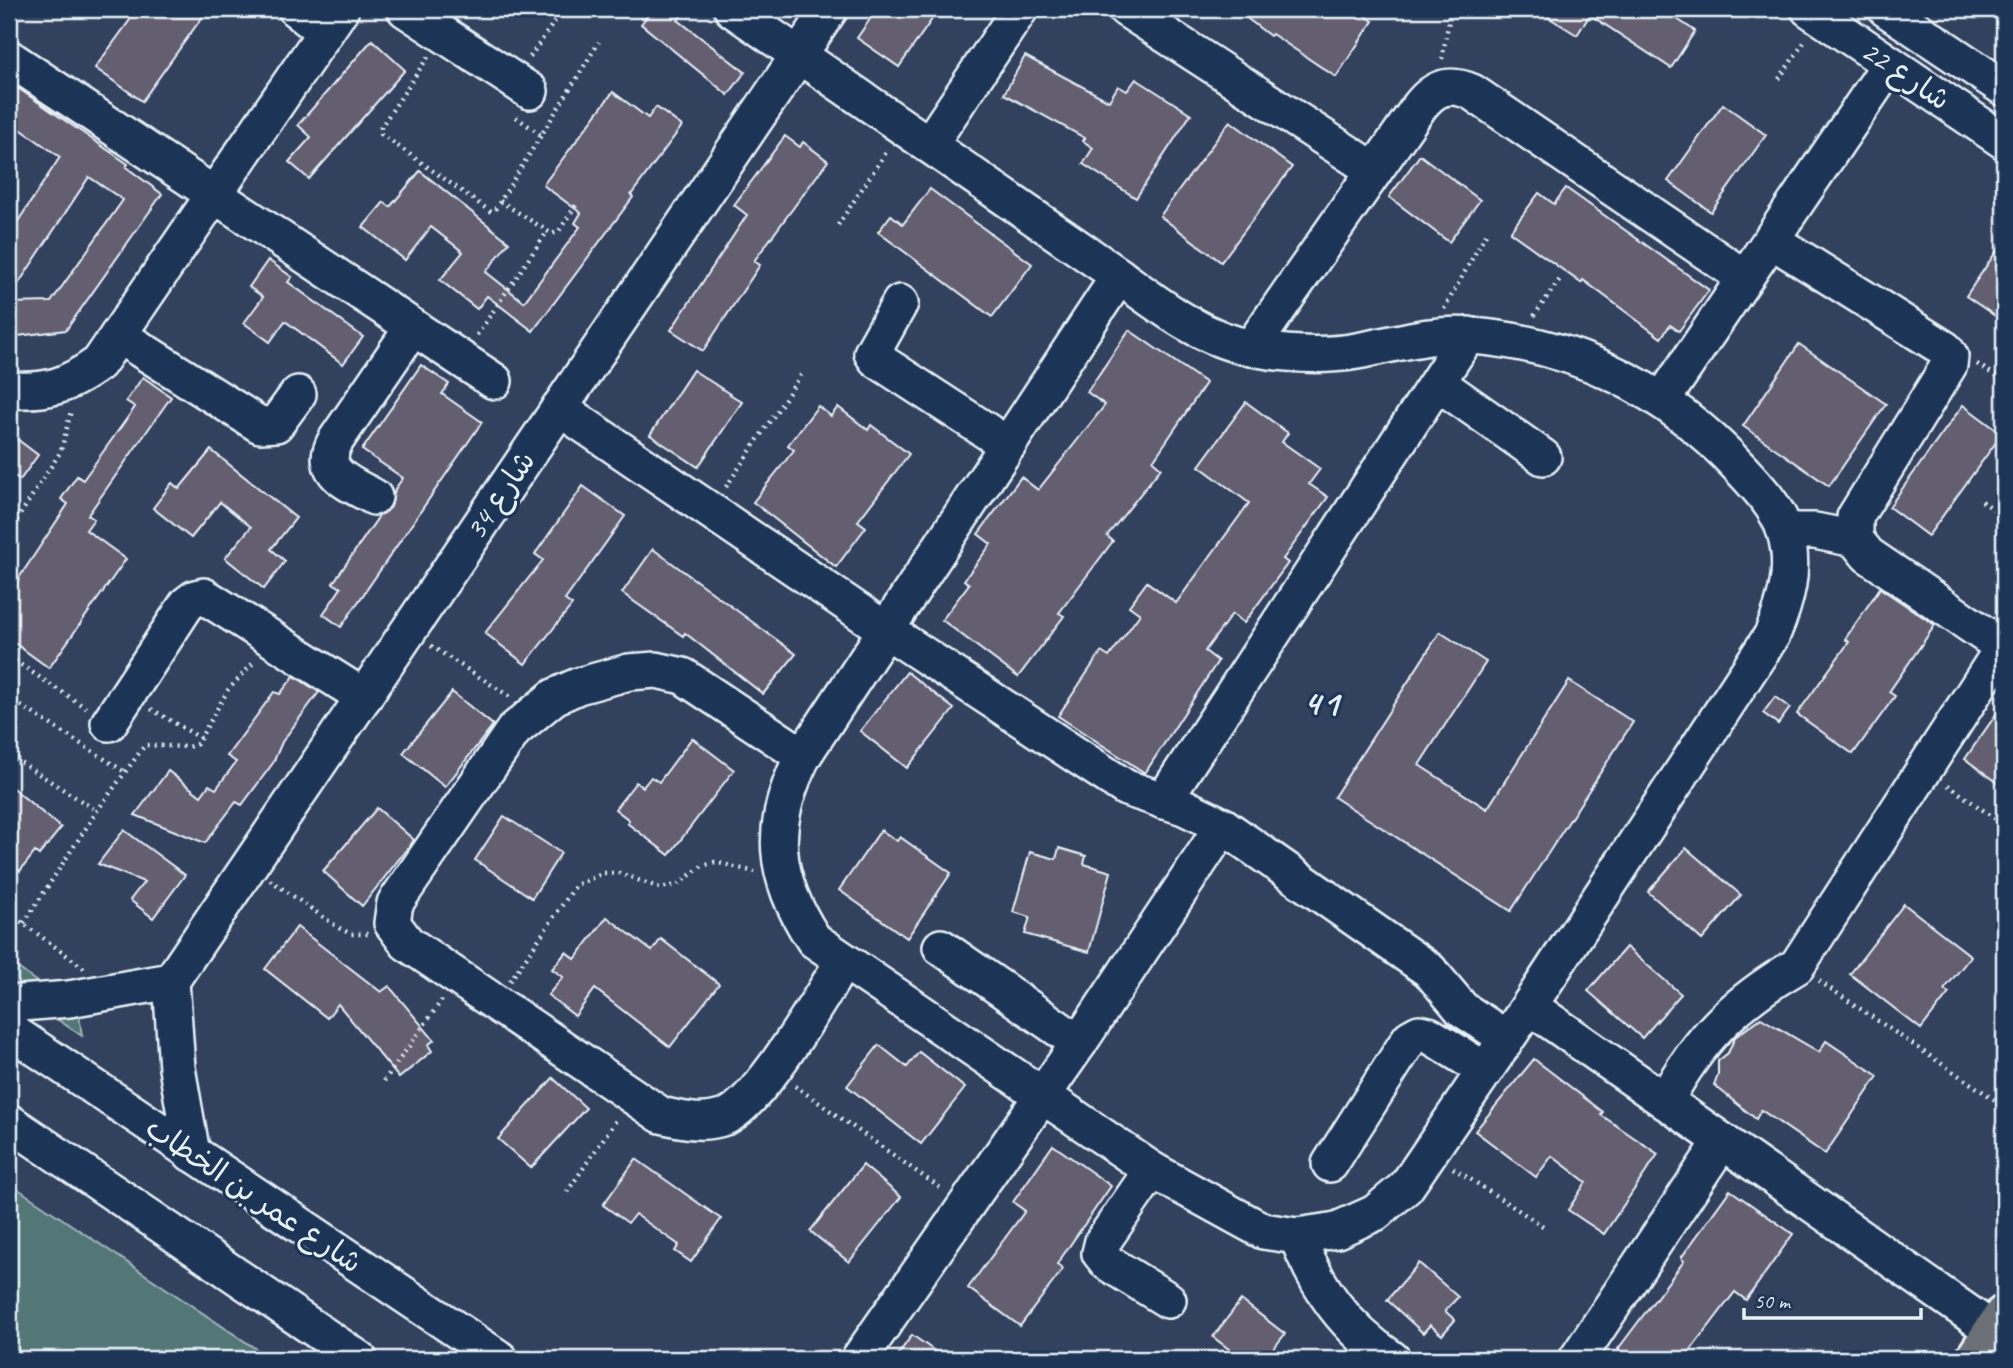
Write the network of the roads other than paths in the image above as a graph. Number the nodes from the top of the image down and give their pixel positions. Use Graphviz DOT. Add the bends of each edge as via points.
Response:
graph roads {
  1 [pos="296,9"];
  2 [pos="405,9"];
  3 [pos="732,9"];
  4 [pos="830,9"];
  5 [pos="1020,9"];
  6 [pos="1126,9"];
  7 [pos="1886,9"];
  8 [pos="1815,13"];
  9 [pos="333,20"];
  10 [pos="799,55"];
  11 [pos="9,58"];
  12 [pos="1890,64"];
  13 [pos="1998,71"];
  14 [pos="522,86"];
  15 [pos="916,136"];
  16 [pos="2004,141"];
  17 [pos="1374,170"];
  18 [pos="215,195"];
  19 [pos="1771,240"];
  20 [pos="1119,276"];
  21 [pos="1745,278"];
  22 [pos="900,303"];
  23 [pos="414,327"];
  24 [pos="118,335"];
  25 [pos="1468,335"];
  26 [pos="1251,348"];
  27 [pos="494,381"];
  28 [pos="1438,383"];
  29 [pos="9,390"];
  30 [pos="298,394"];
  31 [pos="1662,399"];
  32 [pos="559,408"];
  33 [pos="1009,445"];
  34 [pos="1543,457"];
  35 [pos="374,497"];
  36 [pos="1785,531"];
  37 [pos="1855,539"];
  38 [pos="886,631"];
  39 [pos="2004,647"];
  40 [pos="364,697"];
  41 [pos="118,709"];
  42 [pos="803,756"];
  43 [pos="1163,801"];
  44 [pos="1223,826"];
  45 [pos="941,947"];
  46 [pos="843,962"];
  47 [pos="171,981"];
  48 [pos="9,1004"];
  49 [pos="1529,1006"];
  50 [pos="9,1030"];
  51 [pos="1506,1038"];
  52 [pos="1079,1043"];
  53 [pos="1485,1070"];
  54 [pos="1042,1096"];
  55 [pos="1665,1101"];
  56 [pos="9,1122"];
  57 [pos="1723,1141"];
  58 [pos="192,1154"];
  59 [pos="1330,1164"];
  60 [pos="1152,1170"];
  61 [pos="1297,1236"];
  62 [pos="1168,1300"];
  63 [pos="1991,1335"];
  64 [pos="359,1359"];
  65 [pos="500,1359"];
  66 [pos="859,1359"];
  67 [pos="1392,1359"];
  68 [pos="1577,1359"];
  1 -- 9 [label="street"];
  2 -- 14 [label="street"];
  3 -- 10 [label="street"];
  4 -- 10 [label="street, شارع 34"];
  5 -- 15 [label="street"];
  6 -- 17 [label="street"];
  7 -- 13 [label="street, شارع 22"];
  8 -- 12 [label="street, شارع 22"];
  9 -- 18 [label="street"];
  10 -- 15 [label="street"];
  10 -- 32 [label="street, شارع 34"];
  11 -- 18 [label="street"];
  12 -- 16 [label="street, شارع 22"];
  12 -- 19 [label="street"];
  15 -- 20 [label="street"];
  17 -- 21 [label="street" via="1429,94 1444,86 1458,86"];
  17 -- 26 [label="street"];
  18 -- 23 [label="street"];
  18 -- 24 [label="street"];
  19 -- 21 [label="street"];
  19 -- 37 [label="street" via="1950,356 1949,365 1855,517"];
  20 -- 26 [label="street" via="1216,340"];
  20 -- 33 [label="street"];
  21 -- 31 [label="street"];
  22 -- 33 [label="street" via="875,343 872,353 876,359"];
  23 -- 27 [label="street"];
  23 -- 35 [label="street" via="329,455 338,475"];
  24 -- 29 [label="street" via="99,363 71,382 38,392"];
  24 -- 30 [label="street" via="260,425 280,421"];
  25 -- 26 [label="street" via="1428,337 1324,355"];
  25 -- 28 [label="street"];
  25 -- 31 [label="street" via="1518,340 1593,363"];
  28 -- 34 [label="street"];
  28 -- 43 [label="street"];
  31 -- 36 [label="street" via="1741,469 1763,493"];
  32 -- 38 [label="street"];
  32 -- 40 [label="street, شارع 34"];
  33 -- 38 [label="street"];
  36 -- 37 [label="street"];
  36 -- 49 [label="street" via="1790,567 1786,602 1772,635"];
  37 -- 39 [label="street" via="1868,555"];
  38 -- 42 [label="street"];
  38 -- 43 [label="street" via="1126,788"];
  39 -- 55 [label="street" via="1797,967 1763,986 1724,1018 1683,1068"];
  40 -- 41 [label="street" via="204,596 195,598 180,613"];
  40 -- 47 [label="street, شارع 34"];
  42 -- 46 [label="street" via="788,785 780,816 783,879 795,911 814,940"];
  42 -- 46 [label="street" via="683,676 656,670 629,672 578,686 533,712 514,730 395,903 392,923 407,943 661,1115 693,1123 726,1116 752,1096"];
  43 -- 44 [label="street"];
  44 -- 51 [label="street" via="1429,970 1462,1009"];
  44 -- 52 [label="street"];
  45 -- 52 [label="street"];
  46 -- 54 [label="street"];
  47 -- 48 [label="street"];
  47 -- 58 [label="street" via="177,1068"];
  49 -- 51 [label="street"];
  49 -- 55 [label="street"];
  50 -- 58 [label="street, شارع عمر بن الخطاب"];
  51 -- 53 [label="street"];
  52 -- 54 [label="street"];
  53 -- 59 [label="street" via="1429,1035 1410,1038"];
  53 -- 61 [label="street" via="1406,1186 1375,1213 1337,1230"];
  54 -- 60 [label="street"];
  54 -- 66 [label="street"];
  55 -- 57 [label="street"];
  56 -- 64 [label="street"];
  57 -- 63 [label="street"];
  57 -- 68 [label="street"];
  58 -- 65 [label="street, شارع عمر بن الخطاب"];
  60 -- 61 [label="street" via="1263,1231"];
  60 -- 62 [label="street" via="1103,1241 1100,1253 1108,1263"];
  61 -- 67 [label="street" via="1329,1301 1353,1329"];
}
